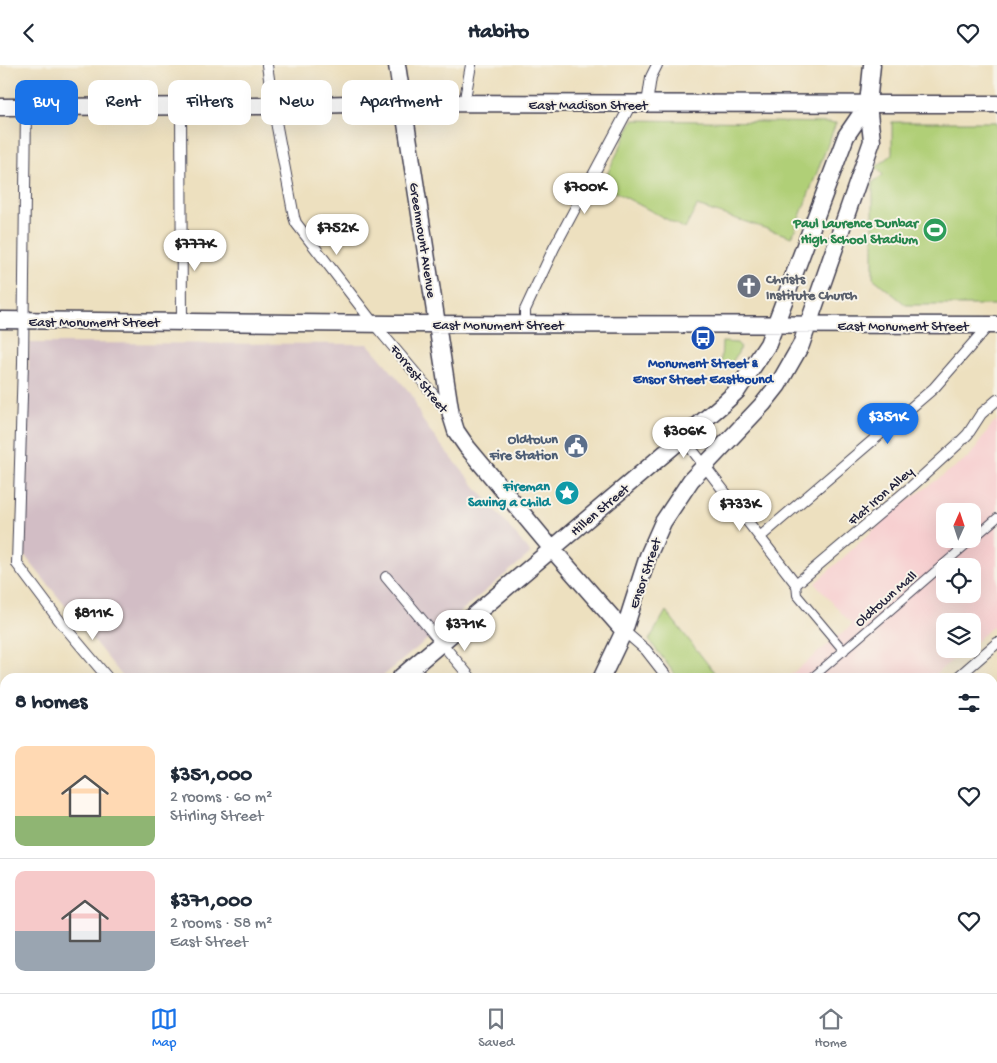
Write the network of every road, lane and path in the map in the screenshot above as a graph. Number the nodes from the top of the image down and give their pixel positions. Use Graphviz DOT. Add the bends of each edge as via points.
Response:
graph roads {
  1 [pos="268,65"];
  2 [pos="397,65"];
  3 [pos="471,65"];
  4 [pos="657,65"];
  5 [pos="872,65"];
  6 [pos="270,80"];
  7 [pos="399,80"];
  8 [pos="459,104"];
  9 [pos="464,104"];
  10 [pos="631,104"];
  11 [pos="647,104"];
  12 [pos="868,104"];
  13 [pos="997,104"];
  14 [pos="168,105"];
  15 [pos="78,106"];
  16 [pos="0,107"];
  17 [pos="15,107"];
  18 [pos="26,125"];
  19 [pos="181,125"];
  20 [pos="277,125"];
  21 [pos="406,125"];
  22 [pos="0,320"];
  23 [pos="23,321"];
  24 [pos="182,322"];
  25 [pos="374,323"];
  26 [pos="436,324"];
  27 [pos="525,324"];
  28 [pos="776,324"];
  29 [pos="807,324"];
  30 [pos="993,325"];
  31 [pos="997,400"];
  32 [pos="450,415"];
  33 [pos="683,438"];
  34 [pos="705,465"];
  35 [pos="997,518"];
  36 [pos="760,537"];
  37 [pos="552,549"];
  38 [pos="386,577"];
  39 [pos="796,584"];
  40 [pos="624,631"];
  41 [pos="441,643"];
  42 [pos="997,643"];
  43 [pos="844,651"];
  44 [pos="104,673"];
  45 [pos="406,673"];
  46 [pos="467,673"];
  47 [pos="604,673"];
  48 [pos="664,673"];
  49 [pos="818,673"];
  50 [pos="963,673"];
  1 -- 6 [label="street, Forrest Street"];
  2 -- 7 [label="main road, Greenmount Avenue"];
  3 -- 9 [label="street"];
  4 -- 11 [label="street" via="651,77"];
  5 -- 12 [label="main road, Ensor Street"];
  8 -- 9 [label="main road, East Madison Street"];
  9 -- 10 [label="main road, East Madison Street"];
  10 -- 11 [label="main road, East Madison Street"];
  10 -- 27 [label="street" via="554,248 525,310"];
  11 -- 12 [label="main road, East Madison Street"];
  12 -- 13 [label="main road, East Madison Street"];
  12 -- 28 [label="main road, Ensor Street" via="846,136"];
  12 -- 29 [label="main road, Ensor Street" via="872,141"];
  14 -- 15 [label="main road, East Madison Street"];
  16 -- 17 [label="main road, East Madison Street"];
  18 -- 23 [label="street"];
  19 -- 24 [label="street"];
  20 -- 25 [label="street, Forrest Street" via="294,217"];
  21 -- 26 [label="main road, Greenmount Avenue"];
  22 -- 23 [label="main road, East Monument Street"];
  23 -- 24 [label="main road, East Monument Street"];
  23 -- 44 [label="street" via="17,564"];
  24 -- 25 [label="main road, East Monument Street"];
  25 -- 26 [label="main road, East Monument Street"];
  25 -- 32 [label="street, Forrest Street"];
  26 -- 27 [label="main road, East Monument Street"];
  26 -- 32 [label="main road, Greenmount Avenue"];
  27 -- 28 [label="main road, East Monument Street"];
  28 -- 29 [label="main road, East Monument Street"];
  28 -- 33 [label="main road, Hillen Street" via="765,348 737,391"];
  29 -- 30 [label="main road, East Monument Street"];
  29 -- 34 [label="main road, Ensor Street" via="800,345 778,385"];
  30 -- 36 [label="street" via="934,388"];
  31 -- 39 [label="street, Flat Iron Alley" via="938,463"];
  32 -- 37 [label="main road, Forrest Street" via="467,447"];
  33 -- 34 [label="street"];
  33 -- 37 [label="main road, Hillen Street"];
  34 -- 36 [label="street"];
  34 -- 40 [label="main road, Ensor Street" via="678,498 656,537"];
  35 -- 43 [label="street, Oldtown Mall"];
  36 -- 39 [label="street"];
  37 -- 40 [label="main road, Forrest Street"];
  37 -- 41 [label="main road, Hillen Street"];
  38 -- 41 [label="street"];
  39 -- 43 [label="street" via="797,595"];
  40 -- 47 [label="main road, Ensor Street"];
  40 -- 48 [label="street, Forrest Street" via="646,650"];
  41 -- 45 [label="main road, Hillen Street"];
  41 -- 46 [label="street"];
  42 -- 50 [label="street"];
  43 -- 49 [label="street, Oldtown Mall"];
}
